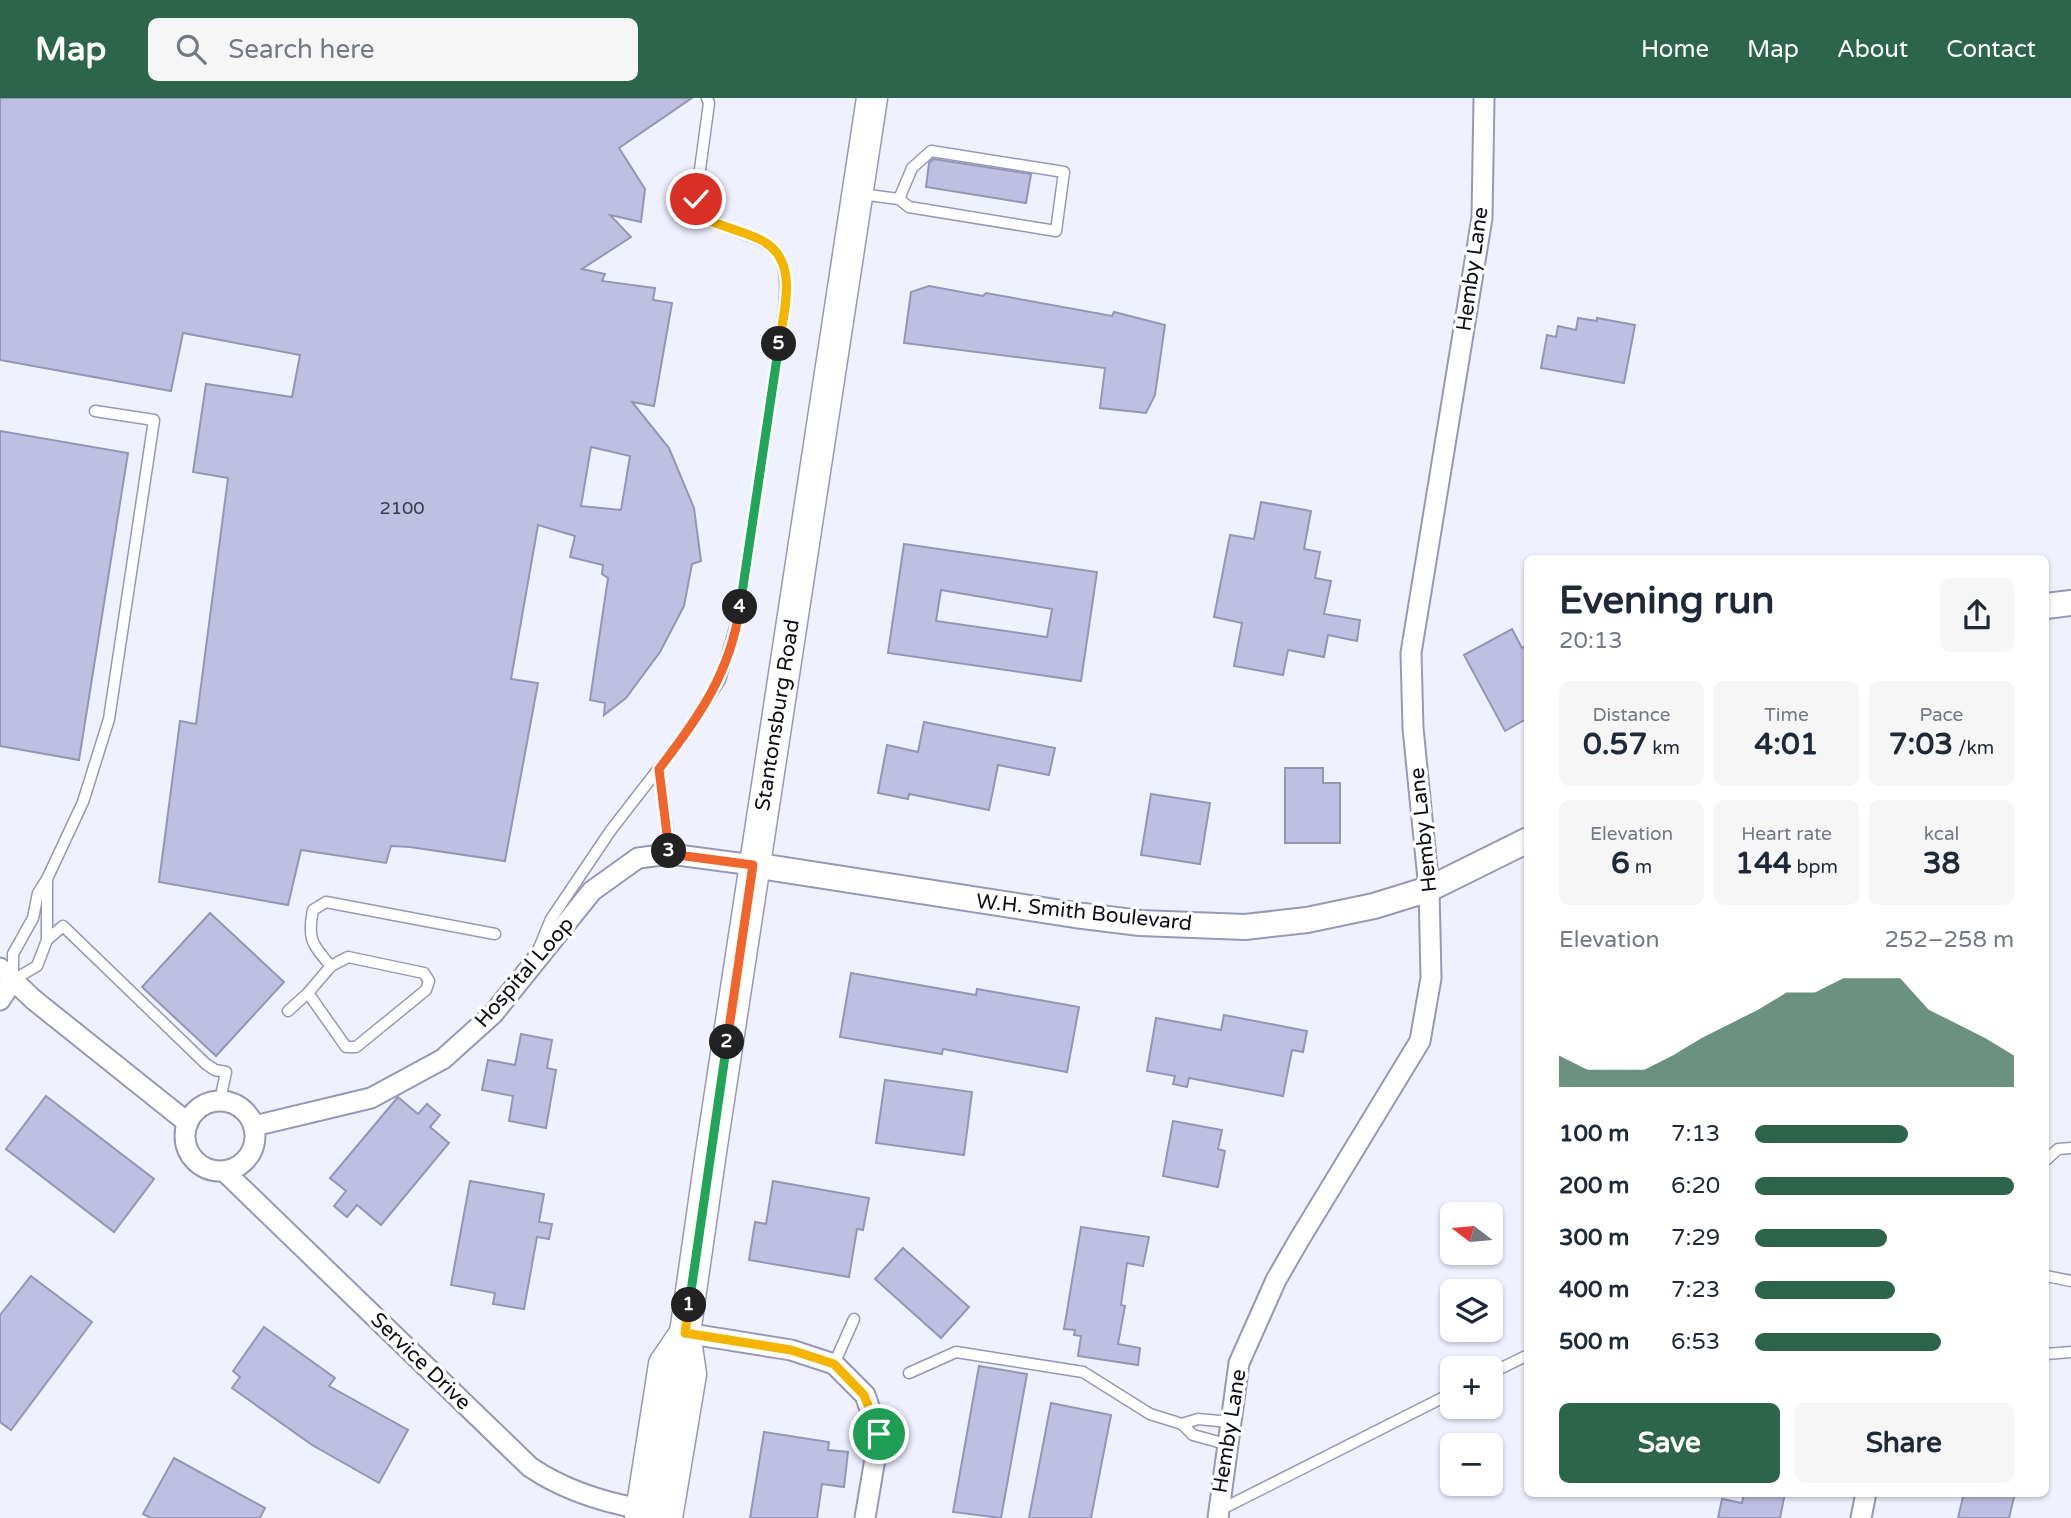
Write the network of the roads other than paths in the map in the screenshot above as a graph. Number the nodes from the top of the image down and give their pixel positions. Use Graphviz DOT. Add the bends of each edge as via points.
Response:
graph roads {
  1 [pos="707,98"];
  2 [pos="872,98"];
  3 [pos="1484,98"];
  4 [pos="857,194"];
  5 [pos="899,199"];
  6 [pos="95,411"];
  7 [pos="2071,603"];
  8 [pos="2049,606"];
  9 [pos="659,769"];
  10 [pos="1524,841"];
  11 [pos="670,854"];
  12 [pos="753,865"];
  13 [pos="47,878"];
  14 [pos="1429,889"];
  15 [pos="495,934"];
  16 [pos="47,940"];
  17 [pos="331,966"];
  18 [pos="529,972"];
  19 [pos="6,974"];
  20 [pos="308,993"];
  21 [pos="0,1000"];
  22 [pos="288,1011"];
  23 [pos="220,1100"];
  24 [pos="188,1123"];
  25 [pos="254,1126"];
  26 [pos="2071,1148"];
  27 [pos="2049,1157"];
  28 [pos="224,1171"];
  29 [pos="2049,1277"];
  30 [pos="2071,1281"];
  31 [pos="854,1319"];
  32 [pos="685,1333"];
  33 [pos="2071,1352"];
  34 [pos="2049,1354"];
  35 [pos="1524,1357"];
  36 [pos="834,1364"];
  37 [pos="1503,1367"];
  38 [pos="909,1373"];
  39 [pos="1440,1399"];
  40 [pos="1230,1422"];
  41 [pos="1182,1424"];
  42 [pos="1226,1444"];
  43 [pos="1865,1497"];
  44 [pos="650,1515"];
  45 [pos="1217,1515"];
  46 [pos="865,1518"];
  47 [pos="1861,1518"];
  1 -- 9 [label="lane" via="696,199 704,218 759,239 780,256 786,294 732,645 713,691"];
  2 -- 4 [label="main road, Stantonsburg Road"];
  3 -- 14 [label="street, Hemby Lane" via="1482,218 1411,653 1413,728"];
  4 -- 5 [label="lane"];
  4 -- 12 [label="main road, Stantonsburg Road"];
  5 -- 5 [label="lane" via="909,207 1056,231 1064,172 931,151 912,168"];
  6 -- 13 [label="lane" via="154,420 108,719 83,802"];
  7 -- 8 [label="street"];
  9 -- 11 [label="lane"];
  9 -- 18 [label="lane" via="551,919"];
  10 -- 14 [label="street, W.H. Smith Boulevard"];
  11 -- 12 [label="street, Hospital Loop"];
  11 -- 18 [label="street, Hospital Loop" via="638,858 592,891"];
  12 -- 14 [label="street, W.H. Smith Boulevard" via="1075,915 1245,927 1347,912"];
  12 -- 32 [label="main road, Stantonsburg Road"];
  13 -- 16 [label="lane"];
  13 -- 19 [label="lane"];
  14 -- 40 [label="street, Hemby Lane" via="1432,978 1420,1041 1276,1280 1239,1363"];
  15 -- 17 [label="lane" via="326,902 313,910 310,926 312,946"];
  16 -- 19 [label="lane" via="37,966"];
  16 -- 23 [label="lane" via="63,926 206,1064 226,1072"];
  17 -- 20 [label="lane"];
  17 -- 20 [label="lane" via="348,957 424,974 429,981 426,990 356,1047 346,1047"];
  18 -- 25 [label="street, Hospital Loop" via="493,1014 443,1059 371,1098"];
  19 -- 21 [label="street"];
  19 -- 24 [label="street"];
  20 -- 22 [label="lane"];
  23 -- 24 [label="street" via="200,1107"];
  23 -- 25 [label="street" via="242,1108"];
  24 -- 28 [label="street" via="186,1144 193,1158 207,1169"];
  25 -- 28 [label="street" via="250,1156"];
  26 -- 27 [label="lane" via="2058,1149"];
  28 -- 44 [label="street, Service Drive" via="530,1468 556,1484"];
  29 -- 30 [label="lane"];
  31 -- 36 [label="lane"];
  32 -- 36 [label="street" via="791,1350"];
  32 -- 44 [label="main road, Stantonsburg Road" via="664,1364"];
  33 -- 34 [label="lane"];
  35 -- 37 [label="lane"];
  36 -- 46 [label="street" via="864,1395 879,1434"];
  38 -- 41 [label="lane" via="956,1352 1083,1372 1150,1414"];
  39 -- 45 [label="lane"];
  40 -- 41 [label="lane" via="1198,1419"];
  40 -- 42 [label="street, Hemby Lane"];
  41 -- 42 [label="lane" via="1192,1435"];
  42 -- 45 [label="street, Hemby Lane"];
  43 -- 47 [label="street"];
}
